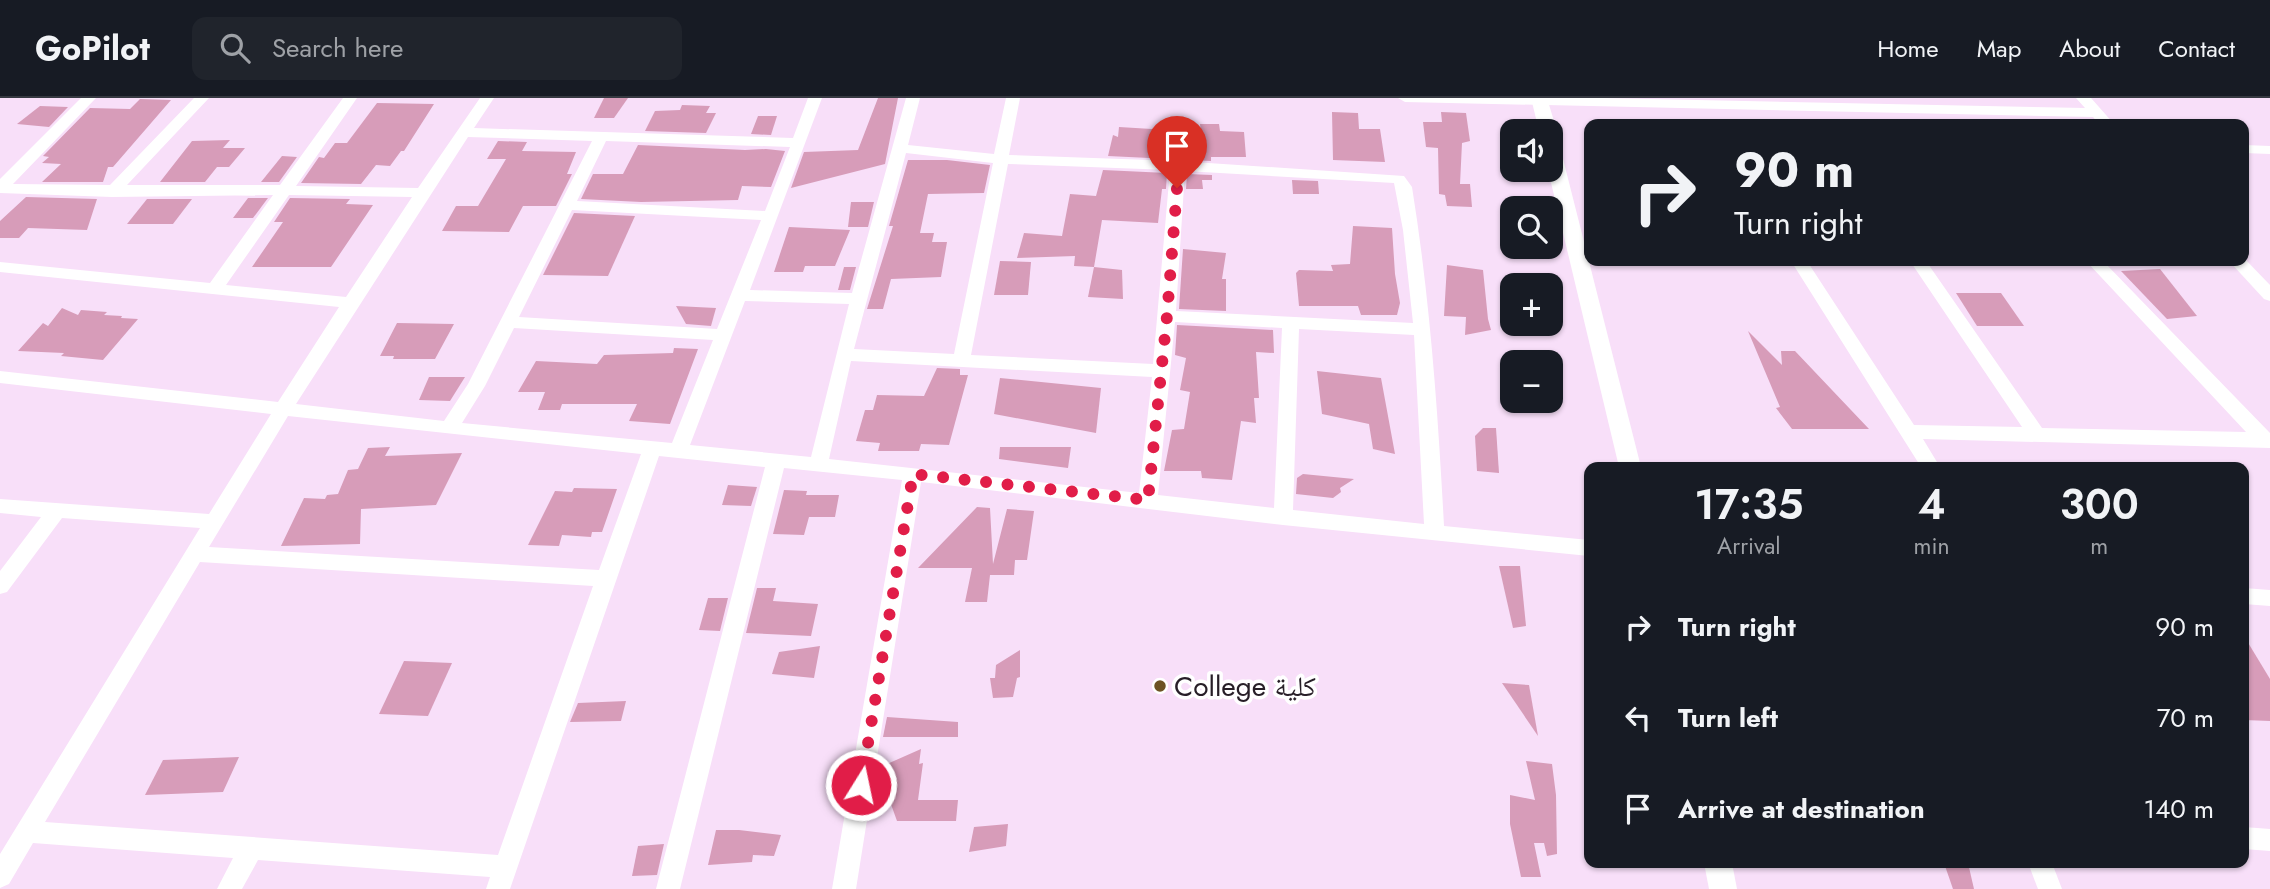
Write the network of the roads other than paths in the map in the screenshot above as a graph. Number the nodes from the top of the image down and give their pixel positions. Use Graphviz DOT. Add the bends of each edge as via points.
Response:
graph roads {
  1 [pos="89,98"];
  2 [pos="202,98"];
  3 [pos="350,98"];
  4 [pos="486,98"];
  5 [pos="815,98"];
  6 [pos="913,98"];
  7 [pos="1013,98"];
  8 [pos="1405,98"];
  9 [pos="1969,98"];
  10 [pos="2083,98"];
  11 [pos="1540,100"];
  12 [pos="1699,106"];
  13 [pos="1980,111"];
  14 [pos="1545,119"];
  15 [pos="1708,119"];
  16 [pos="2101,119"];
  17 [pos="463,132"];
  18 [pos="601,137"];
  19 [pos="799,144"];
  20 [pos="899,148"];
  21 [pos="2249,149"];
  22 [pos="2270,150"];
  23 [pos="1003,160"];
  24 [pos="1178,166"];
  25 [pos="1560,182"];
  26 [pos="0,188"];
  27 [pos="284,191"];
  28 [pos="112,192"];
  29 [pos="420,193"];
  30 [pos="567,205"];
  31 [pos="771,216"];
  32 [pos="1802,266"];
  33 [pos="1921,266"];
  34 [pos="2099,266"];
  35 [pos="2242,266"];
  36 [pos="0,267"];
  37 [pos="214,290"];
  38 [pos="740,295"];
  39 [pos="2270,296"];
  40 [pos="859,299"];
  41 [pos="353,303"];
  42 [pos="1167,316"];
  43 [pos="509,322"];
  44 [pos="1291,323"];
  45 [pos="1420,329"];
  46 [pos="724,335"];
  47 [pos="844,355"];
  48 [pos="961,361"];
  49 [pos="1161,371"];
  50 [pos="0,377"];
  51 [pos="285,409"];
  52 [pos="449,428"];
  53 [pos="1909,432"];
  54 [pos="2036,433"];
  55 [pos="2267,442"];
  56 [pos="652,448"];
  57 [pos="678,451"];
  58 [pos="776,462"];
  59 [pos="1629,462"];
  60 [pos="1928,462"];
  61 [pos="818,466"];
  62 [pos="913,474"];
  63 [pos="1148,500"];
  64 [pos="0,506"];
  65 [pos="56,511"];
  66 [pos="1283,517"];
  67 [pos="216,522"];
  68 [pos="1434,531"];
  69 [pos="1584,547"];
  70 [pos="197,554"];
  71 [pos="606,579"];
  72 [pos="0,586"];
  73 [pos="2249,596"];
  74 [pos="2270,598"];
  75 [pos="27,832"];
  76 [pos="2249,838"];
  77 [pos="2270,840"];
  78 [pos="251,849"];
  79 [pos="1719,868"];
  80 [pos="2042,868"];
  81 [pos="0,876"];
  82 [pos="502,878"];
  83 [pos="229,889"];
  84 [pos="668,889"];
  85 [pos="844,889"];
  86 [pos="1723,889"];
  87 [pos="2050,889"];
  1 -- 26 [label="street"];
  2 -- 28 [label="street"];
  3 -- 27 [label="street"];
  4 -- 17 [label="street"];
  5 -- 19 [label="street"];
  6 -- 20 [label="street"];
  7 -- 23 [label="street"];
  8 -- 11 [label="street"];
  9 -- 13 [label="street"];
  10 -- 16 [label="street"];
  11 -- 12 [label="street"];
  11 -- 14 [label="street"];
  12 -- 13 [label="street"];
  12 -- 15 [label="street"];
  13 -- 16 [label="street"];
  17 -- 18 [label="street"];
  17 -- 29 [label="street"];
  18 -- 19 [label="street"];
  18 -- 30 [label="street"];
  19 -- 31 [label="street"];
  20 -- 23 [label="street"];
  20 -- 40 [label="street"];
  21 -- 22 [label="street"];
  23 -- 24 [label="street"];
  23 -- 48 [label="street"];
  24 -- 42 [label="street"];
  24 -- 45 [label="street" via="1399,179 1404,187"];
  25 -- 59 [label="street"];
  26 -- 28 [label="street"];
  27 -- 28 [label="street"];
  27 -- 29 [label="street"];
  27 -- 37 [label="street"];
  29 -- 41 [label="street"];
  30 -- 31 [label="street"];
  30 -- 43 [label="street"];
  31 -- 38 [label="street"];
  32 -- 53 [label="street"];
  33 -- 54 [label="street"];
  34 -- 55 [label="street"];
  35 -- 39 [label="street"];
  36 -- 37 [label="street"];
  37 -- 41 [label="street"];
  38 -- 40 [label="street"];
  38 -- 46 [label="street"];
  40 -- 47 [label="street"];
  41 -- 51 [label="street"];
  42 -- 44 [label="street"];
  42 -- 49 [label="street"];
  43 -- 46 [label="street"];
  43 -- 52 [label="street"];
  44 -- 45 [label="street"];
  44 -- 66 [label="street"];
  45 -- 68 [label="street"];
  46 -- 57 [label="street"];
  47 -- 48 [label="street"];
  47 -- 61 [label="street"];
  48 -- 49 [label="street"];
  49 -- 63 [label="street"];
  50 -- 51 [label="street"];
  51 -- 52 [label="street"];
  51 -- 67 [label="street"];
  52 -- 56 [label="street"];
  53 -- 54 [label="street"];
  53 -- 60 [label="street"];
  54 -- 55 [label="street"];
  56 -- 57 [label="street"];
  56 -- 71 [label="street"];
  57 -- 58 [label="street"];
  58 -- 61 [label="street"];
  58 -- 84 [label="street"];
  61 -- 62 [label="street"];
  62 -- 63 [label="street"];
  62 -- 85 [label="street"];
  63 -- 66 [label="street"];
  64 -- 65 [label="street"];
  65 -- 67 [label="street"];
  65 -- 72 [label="street"];
  66 -- 68 [label="street"];
  67 -- 70 [label="street"];
  68 -- 69 [label="street"];
  70 -- 71 [label="street"];
  70 -- 75 [label="street"];
  71 -- 82 [label="street"];
  73 -- 74 [label="street"];
  75 -- 78 [label="street"];
  75 -- 81 [label="street"];
  76 -- 77 [label="street"];
  78 -- 82 [label="street"];
  78 -- 83 [label="street"];
  79 -- 86 [label="street"];
  80 -- 87 [label="street"];
}
